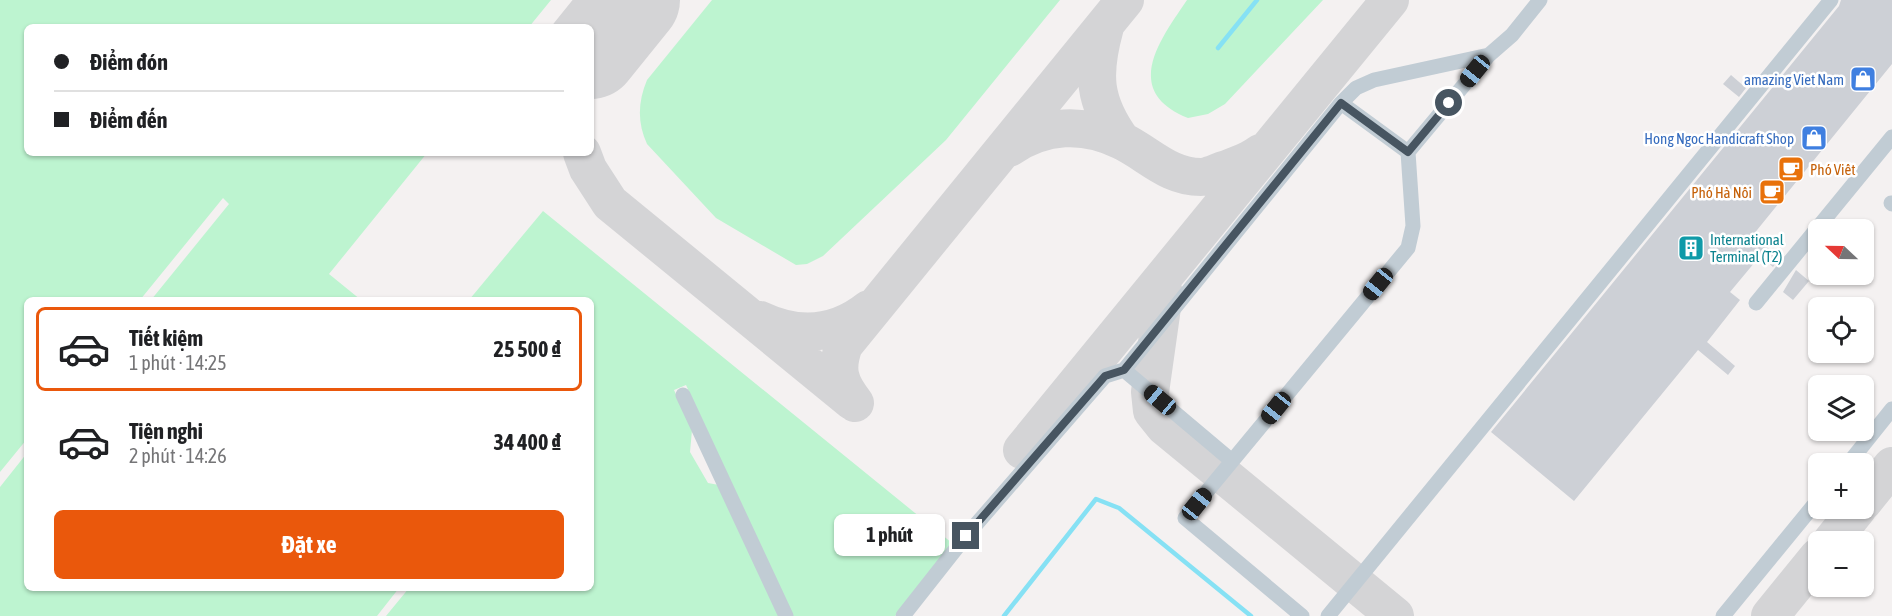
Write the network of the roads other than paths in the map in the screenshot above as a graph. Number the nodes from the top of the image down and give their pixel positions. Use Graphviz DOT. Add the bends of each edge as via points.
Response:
graph roads {
  1 [pos="1540,0"];
  2 [pos="1831,0"];
  3 [pos="1489,55"];
  4 [pos="1341,103"];
  5 [pos="1892,137"];
  6 [pos="1408,152"];
  7 [pos="1756,303"];
  8 [pos="1124,370"];
  9 [pos="683,395"];
  10 [pos="1892,409"];
  11 [pos="1857,453"];
  12 [pos="1232,461"];
  13 [pos="1808,512"];
  14 [pos="786,616"];
  15 [pos="903,616"];
  16 [pos="1302,616"];
  17 [pos="1328,616"];
  18 [pos="1723,616"];
  1 -- 3 [label="lane" via="1512,35"];
  2 -- 17 [label="lane"];
  3 -- 4 [label="lane" via="1374,80 1356,88"];
  3 -- 6 [label="lane"];
  4 -- 6 [label="lane"];
  4 -- 8 [label="lane"];
  5 -- 7 [label="lane"];
  6 -- 12 [label="lane" via="1413,226 1408,248"];
  8 -- 12 [label="lane"];
  8 -- 15 [label="lane" via="1105,376 966,536"];
  9 -- 14 [label="lane"];
  10 -- 11 [label="lane"];
  12 -- 16 [label="lane" via="1185,519"];
  13 -- 18 [label="lane"];
}
